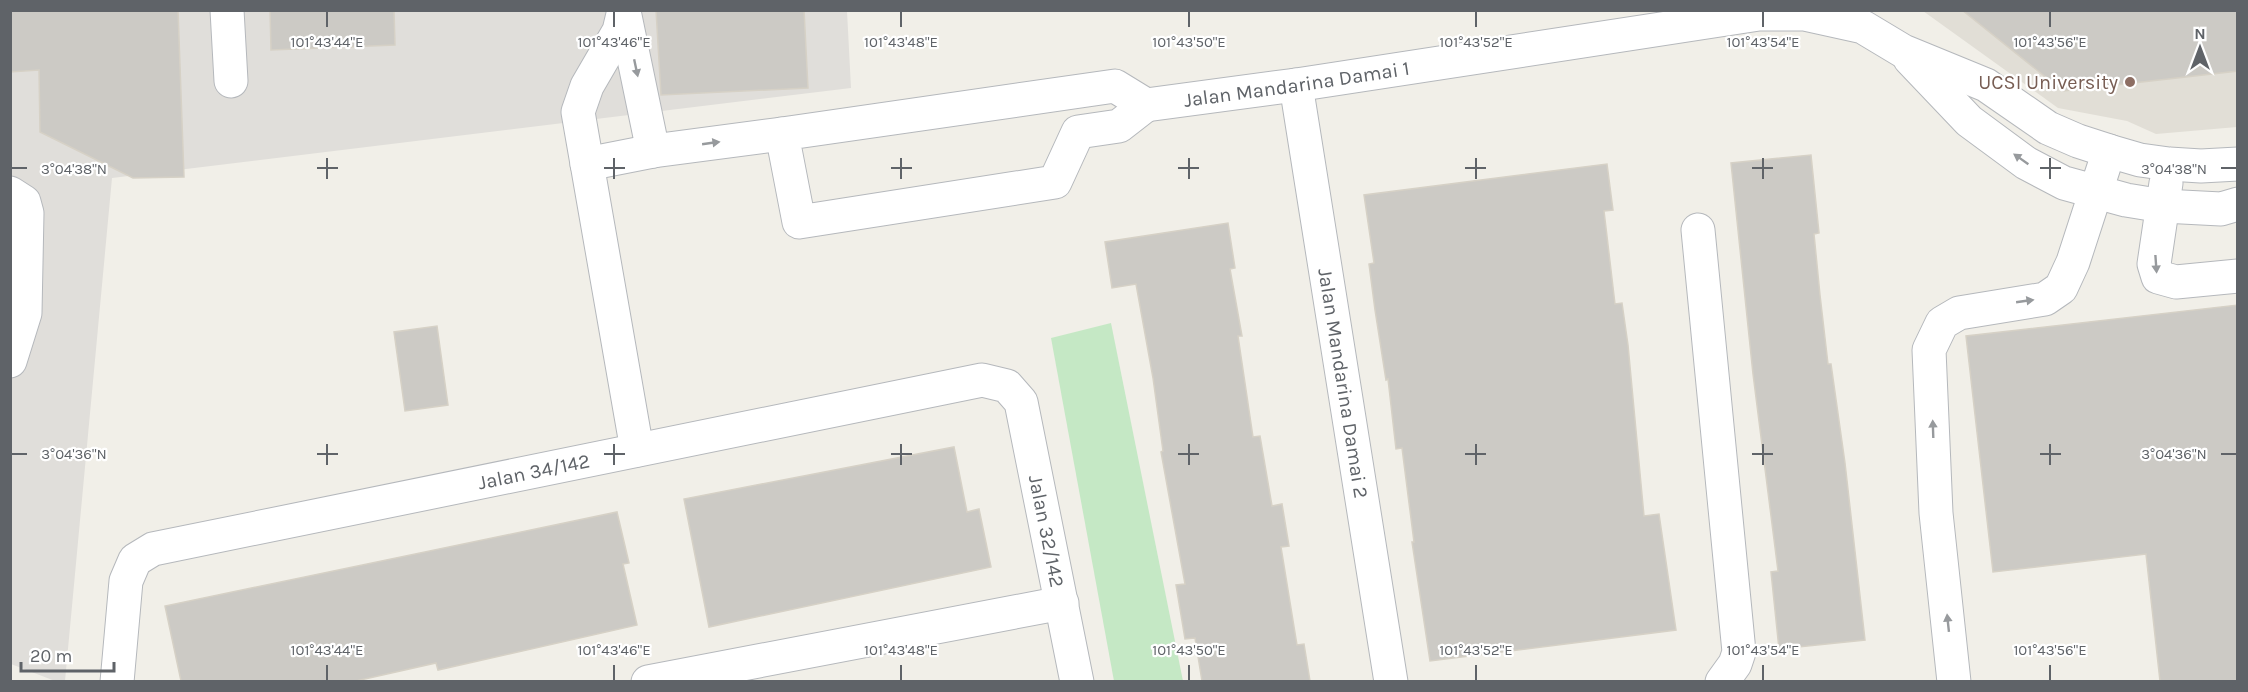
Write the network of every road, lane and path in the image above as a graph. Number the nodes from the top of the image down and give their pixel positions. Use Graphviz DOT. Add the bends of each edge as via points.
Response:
graph roads {
  1 [pos="226,10"];
  2 [pos="624,11"];
  3 [pos="1861,19"];
  4 [pos="1903,51"];
  5 [pos="231,81"];
  6 [pos="1296,85"];
  7 [pos="1146,105"];
  8 [pos="782,134"];
  9 [pos="653,151"];
  10 [pos="2109,151"];
  11 [pos="587,164"];
  12 [pos="2169,164"];
  13 [pos="2238,164"];
  14 [pos="2094,191"];
  15 [pos="10,193"];
  16 [pos="2238,204"];
  17 [pos="2163,206"];
  18 [pos="1698,230"];
  19 [pos="2238,276"];
  20 [pos="10,361"];
  21 [pos="1007,387"];
  22 [pos="637,450"];
  23 [pos="1062,603"];
  24 [pos="117,681"];
  25 [pos="648,681"];
  26 [pos="1077,681"];
  27 [pos="1391,681"];
  28 [pos="1722,681"];
  29 [pos="1954,681"];
  1 -- 5 [label="street"];
  2 -- 9 [label="street, one-way"];
  2 -- 11 [label="street" via="619,31 587,86 578,112"];
  3 -- 4 [label="street, Jalan Mandarina Damai 1"];
  3 -- 6 [label="street, Jalan Mandarina Damai 1" via="1759,14"];
  4 -- 10 [label="street, Jalan Mandarina Damai 1" via="1986,85 2048,128"];
  14 -- 4 [label="street, Jalan Mandarina Damai 1, one-way" via="2064,183 2026,163 1969,121"];
  6 -- 7 [label="street, Jalan Mandarina Damai 1"];
  6 -- 27 [label="street, Jalan Mandarina Damai 2"];
  7 -- 8 [label="street" via="1115,86"];
  7 -- 8 [label="street" via="1119,126 1078,132 1055,182 799,222"];
  9 -- 8 [label="street, one-way"];
  9 -- 11 [label="street"];
  10 -- 12 [label="street, Jalan Mandarina Damai 1"];
  10 -- 14 [label="street"];
  11 -- 22 [label="street"];
  12 -- 13 [label="street, Jalan Mandarina Damai 1"];
  12 -- 17 [label="street"];
  14 -- 17 [label="street, Jalan Mandarina Damai 1"];
  29 -- 14 [label="street, one-way" via="1936,513 1929,351 1942,323 1959,313 2045,298 2061,288"];
  15 -- 20 [label="street" via="24,202 27,213 26,314"];
  16 -- 17 [label="street, Jalan Mandarina Damai 1" via="2221,209"];
  17 -- 19 [label="street, one-way" via="2154,264 2158,278 2175,282"];
  18 -- 28 [label="street" via="1739,652"];
  21 -- 22 [label="street, Jalan 34/142" via="982,380"];
  21 -- 23 [label="street, Jalan 32/142" via="1021,402"];
  22 -- 24 [label="street, Jalan 34/142" via="153,549 135,560 126,581"];
  23 -- 25 [label="street"];
  23 -- 26 [label="street, Jalan 32/142"];
}
